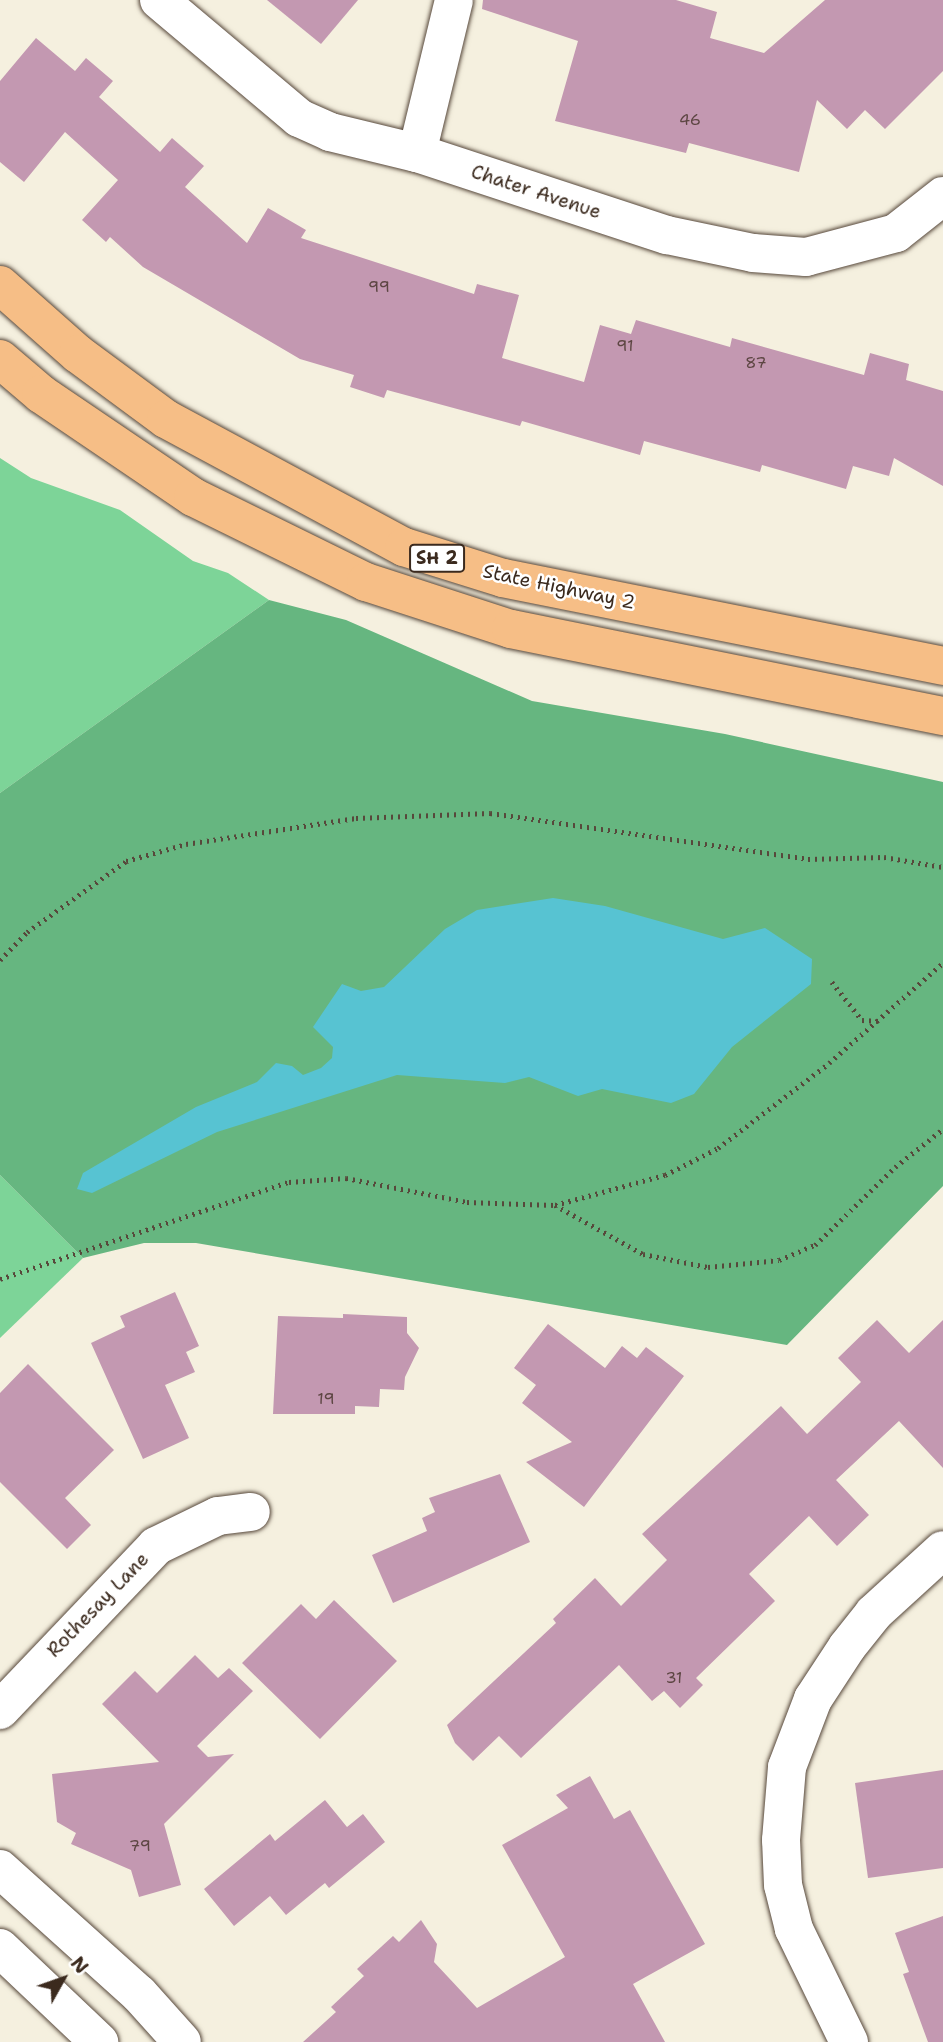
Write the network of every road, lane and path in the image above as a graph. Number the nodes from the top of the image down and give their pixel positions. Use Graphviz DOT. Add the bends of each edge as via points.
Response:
graph roads {
  1 [pos="159,0"];
  2 [pos="454,0"];
  3 [pos="417,153"];
  4 [pos="943,196"];
  5 [pos="0,285"];
  6 [pos="0,359"];
  7 [pos="943,666"];
  8 [pos="943,716"];
  9 [pos="943,867"];
  10 [pos="0,960"];
  11 [pos="943,963"];
  12 [pos="832,982"];
  13 [pos="880,1021"];
  14 [pos="943,1129"];
  15 [pos="555,1205"];
  16 [pos="0,1279"];
  17 [pos="251,1511"];
  18 [pos="943,1550"];
  19 [pos="0,1710"];
  20 [pos="0,1869"];
  21 [pos="0,1948"];
  22 [pos="99,2042"];
  23 [pos="183,2042"];
  24 [pos="849,2042"];
  1 -- 3 [label="street, Chater Avenue" via="299,118 330,132"];
  2 -- 3 [label="street"];
  3 -- 4 [label="street, Chater Avenue" via="667,235 753,253 806,257 896,233"];
  5 -- 7 [label="highway, State Highway 2 / SH 2" via="78,354 166,419 404,547 503,578"];
  6 -- 8 [label="highway, SH 2" via="41,394 193,497 366,582 511,629"];
  9 -- 10 [label="path" via="884,858 808,859 490,813 356,818 186,844 126,861 27,932"];
  11 -- 13 [label="path"];
  12 -- 13 [label="path" via="862,1020"];
  13 -- 15 [label="path" via="718,1148 665,1175"];
  14 -- 15 [label="path" via="895,1167 815,1245 779,1260 708,1267 643,1254"];
  15 -- 16 [label="path" via="467,1202 346,1178 289,1182"];
  17 -- 19 [label="street, Rothesay Lane" via="218,1516 147,1553"];
  18 -- 24 [label="street" via="904,1583 847,1647 813,1699 788,1767 780,1840 783,1885 794,1929"];
  20 -- 23 [label="street" via="130,1985"];
  21 -- 22 [label="street"];
}
